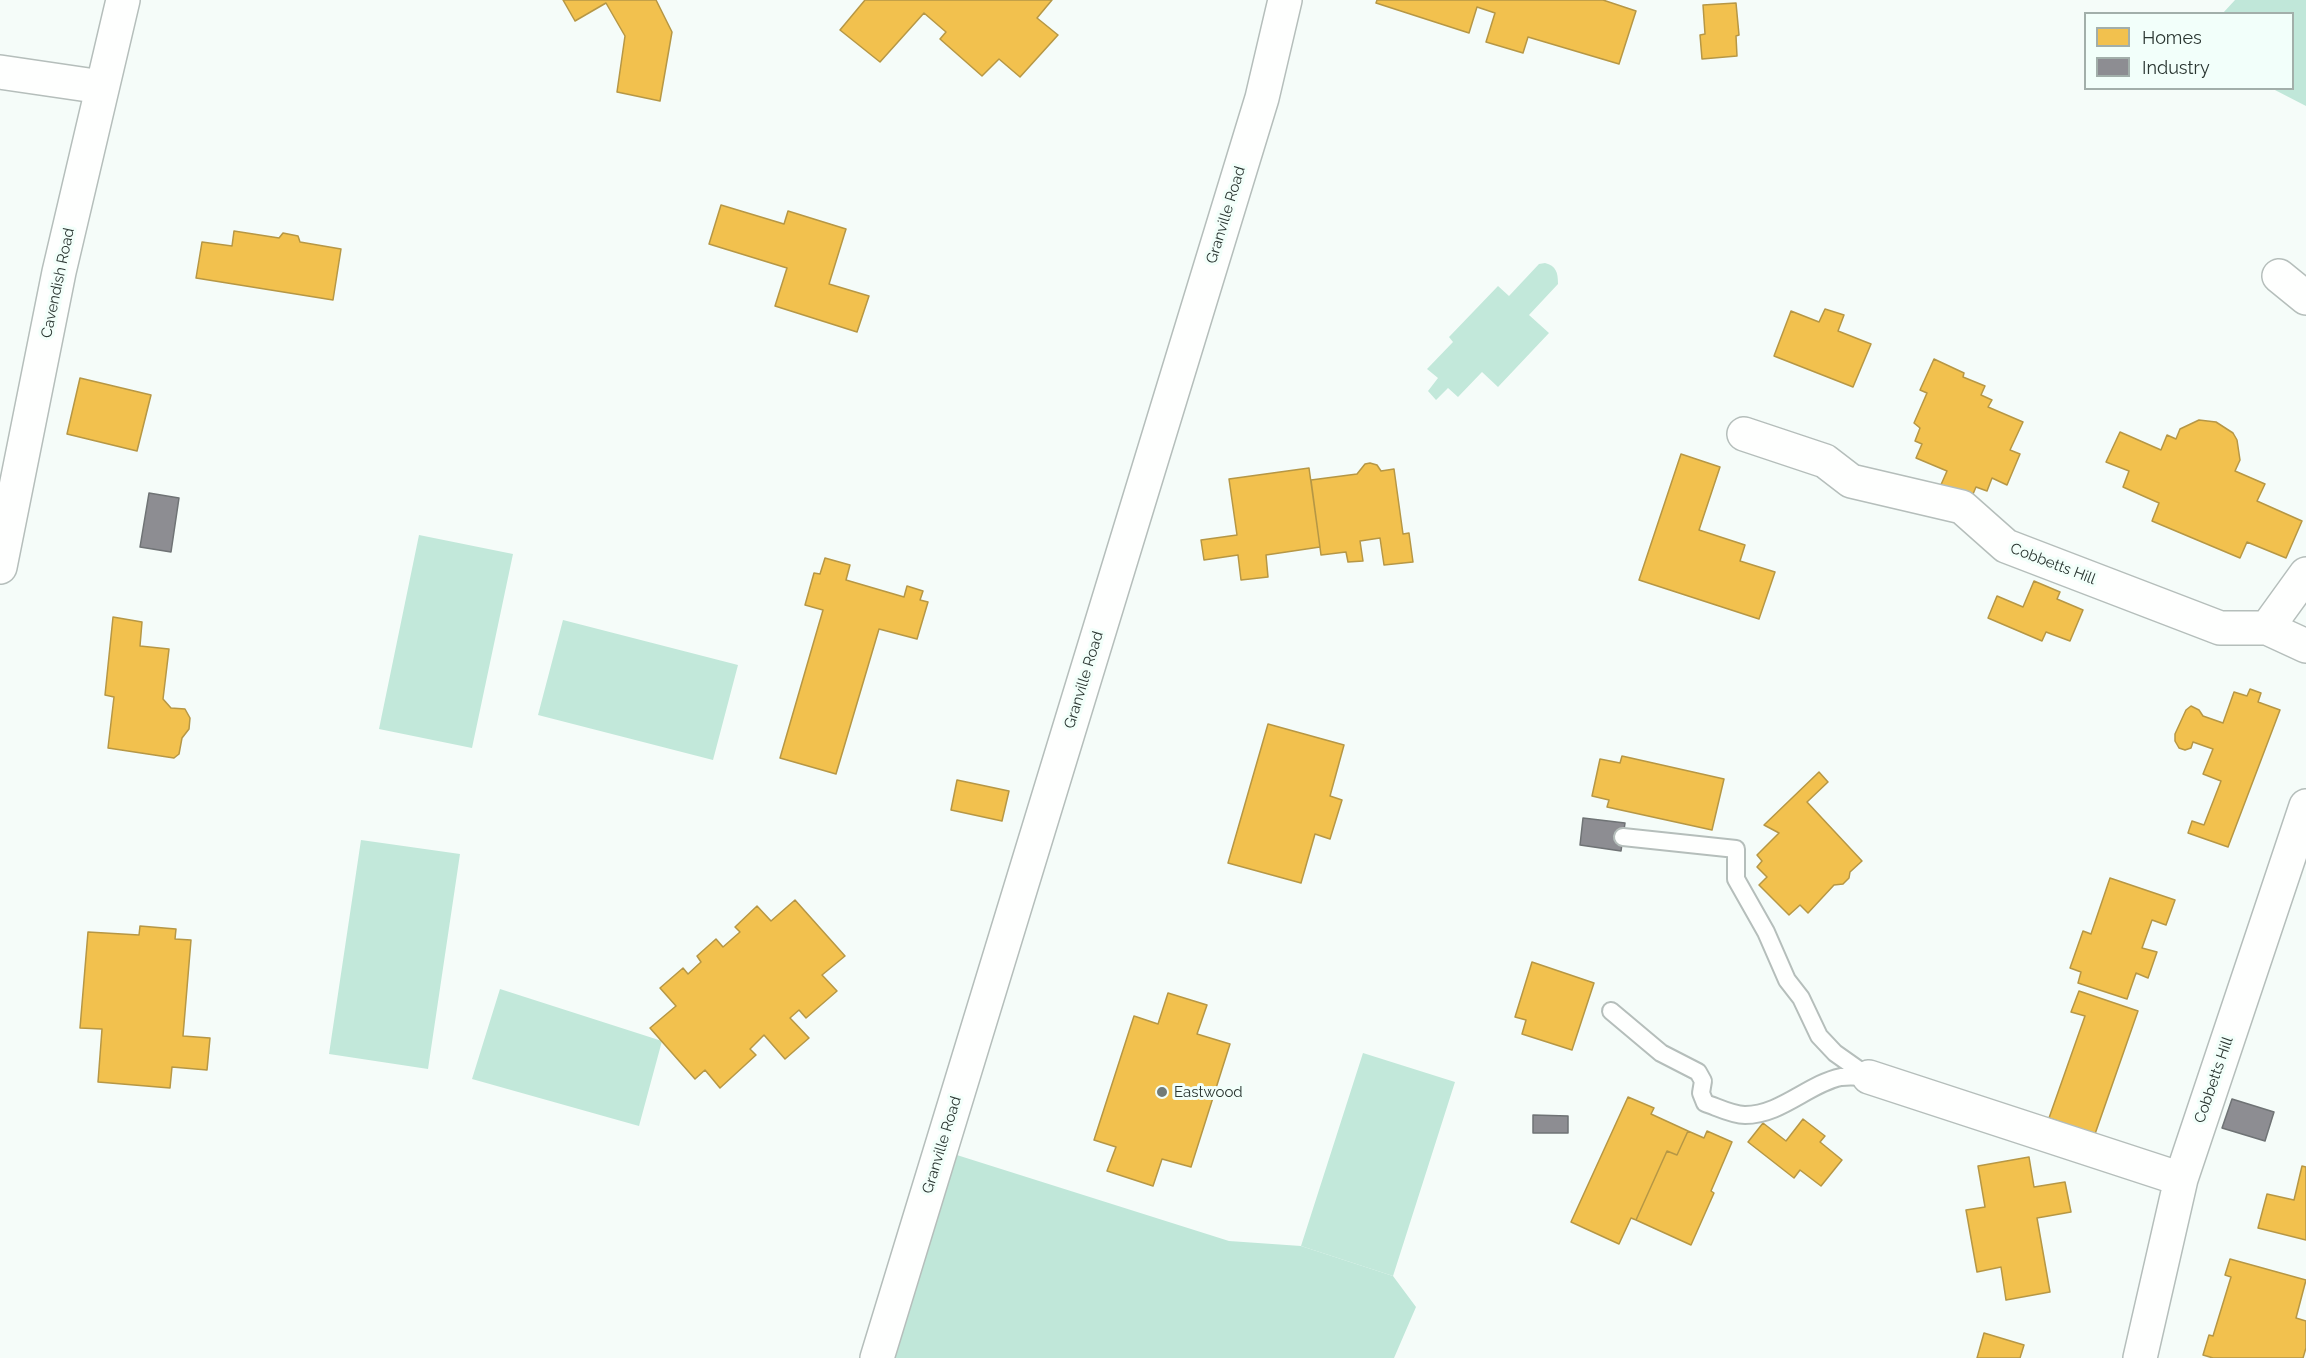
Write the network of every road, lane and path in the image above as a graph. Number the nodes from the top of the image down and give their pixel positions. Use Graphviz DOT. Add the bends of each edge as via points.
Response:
graph roads {
  1 [pos="123,0"];
  2 [pos="1285,0"];
  3 [pos="0,72"];
  4 [pos="102,87"];
  5 [pos="2279,276"];
  6 [pos="2306,298"];
  7 [pos="1744,435"];
  8 [pos="0,567"];
  9 [pos="2306,574"];
  10 [pos="2267,628"];
  11 [pos="2306,646"];
  12 [pos="2306,806"];
  13 [pos="1623,837"];
  14 [pos="1611,1011"];
  15 [pos="1869,1077"];
  16 [pos="2181,1179"];
  17 [pos="877,1358"];
  18 [pos="2140,1358"];
  1 -- 4 [label="street, Cavendish Road"];
  2 -- 17 [label="street, Granville Road" via="1262,98"];
  3 -- 4 [label="street"];
  4 -- 8 [label="street, Cavendish Road" via="57,281"];
  5 -- 6 [label="street"];
  7 -- 10 [label="street, Cobbetts Hill" via="1825,461 1851,481 1962,507 2006,546 2220,628"];
  9 -- 10 [label="street"];
  10 -- 11 [label="street, Cobbetts Hill"];
  12 -- 16 [label="street, Cobbetts Hill"];
  13 -- 15 [label="lane" via="1736,849 1736,879 1819,1036 1835,1053"];
  14 -- 15 [label="lane" via="1661,1053 1698,1072 1705,1103 1726,1111 1745,1115 1765,1111 1842,1077"];
  15 -- 16 [label="street"];
  16 -- 18 [label="street, Cobbetts Hill"];
}
